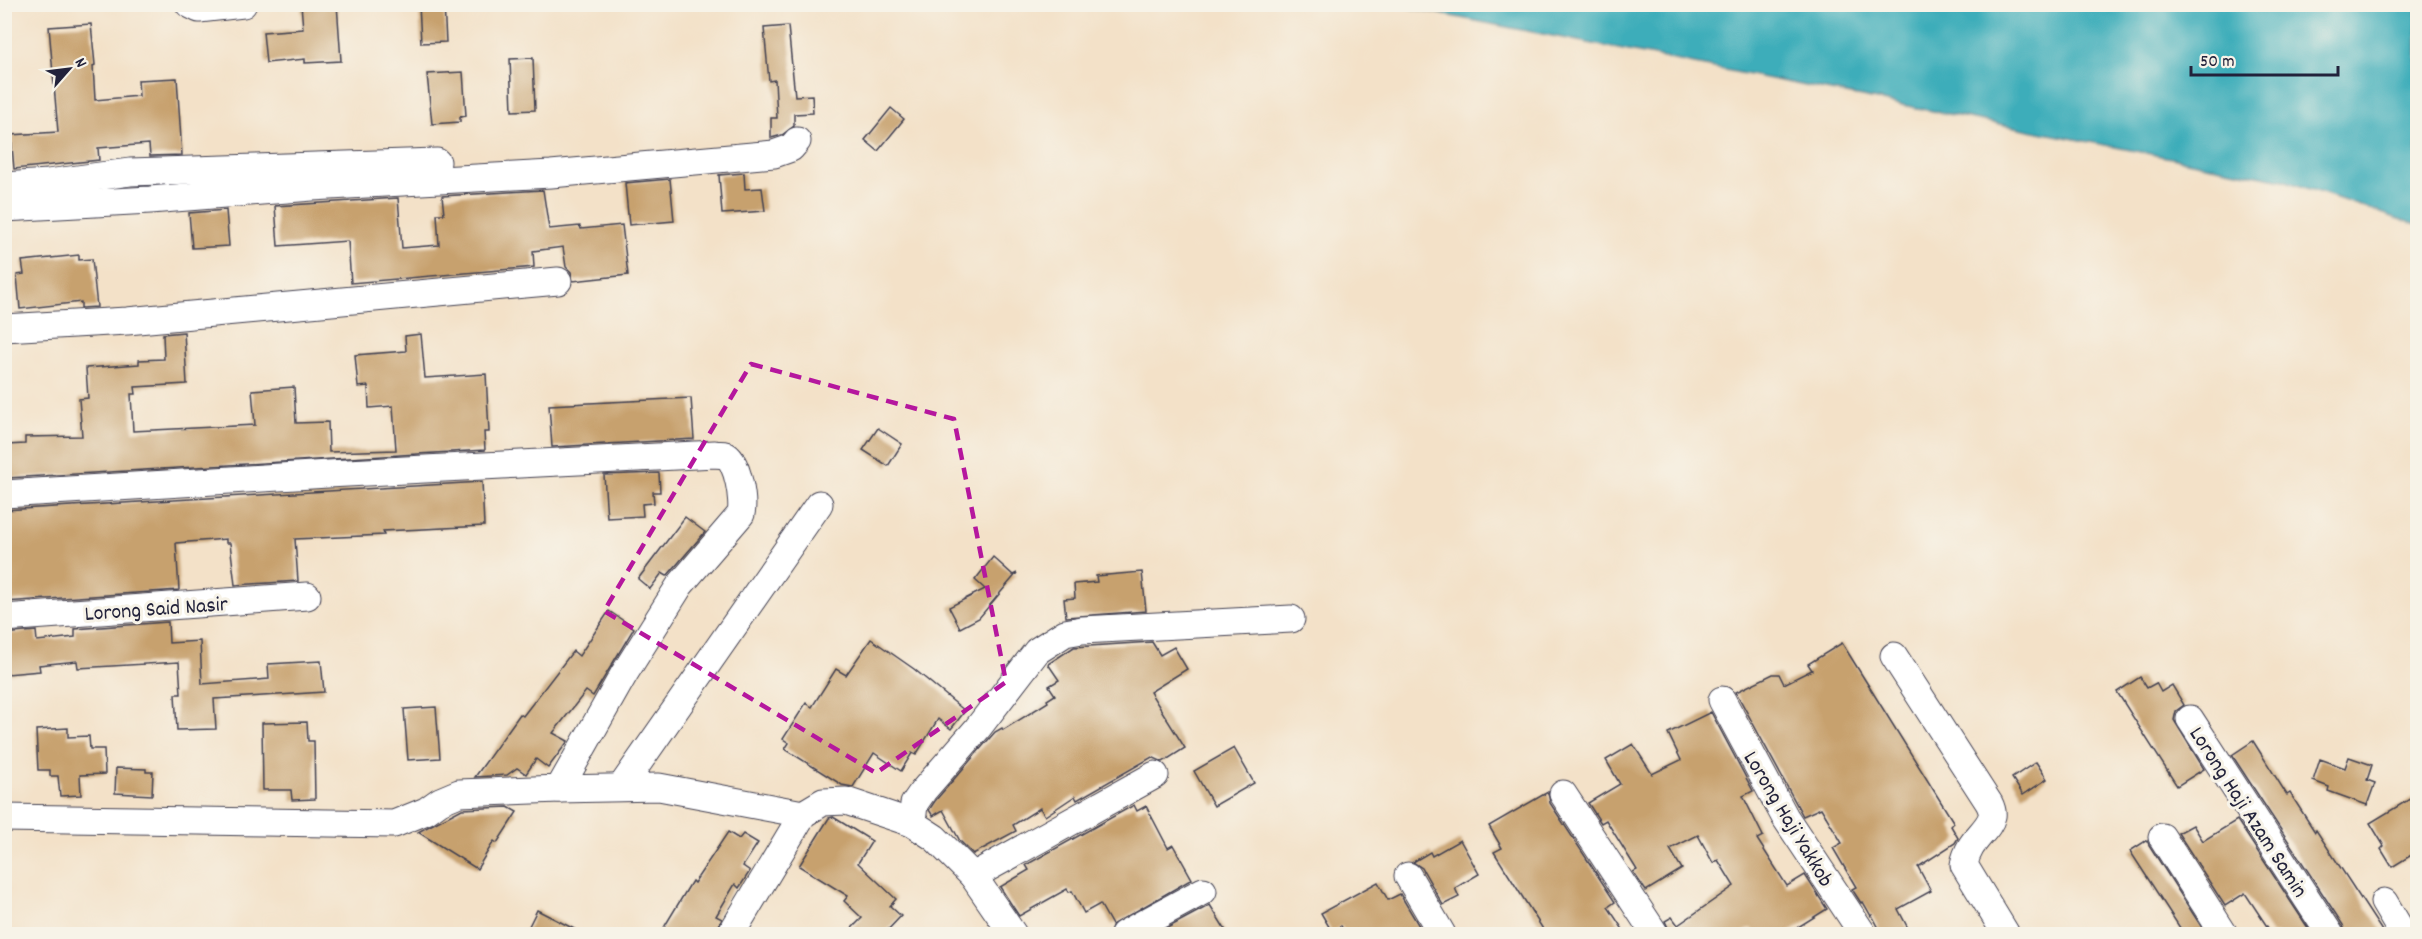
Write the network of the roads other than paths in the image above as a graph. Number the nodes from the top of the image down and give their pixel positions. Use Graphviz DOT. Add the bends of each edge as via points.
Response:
graph roads {
  1 [pos="189,4"];
  2 [pos="243,4"];
  3 [pos="797,141"];
  4 [pos="438,162"];
  5 [pos="4,186"];
  6 [pos="4,208"];
  7 [pos="558,281"];
  8 [pos="4,328"];
  9 [pos="4,494"];
  10 [pos="819,504"];
  11 [pos="307,596"];
  12 [pos="4,618"];
  13 [pos="1291,619"];
  14 [pos="1894,656"];
  15 [pos="1722,700"];
  16 [pos="2190,719"];
  17 [pos="1155,775"];
  18 [pos="622,786"];
  19 [pos="559,789"];
  20 [pos="1563,794"];
  21 [pos="803,814"];
  22 [pos="4,818"];
  23 [pos="912,823"];
  24 [pos="2162,837"];
  25 [pos="973,876"];
  26 [pos="1408,876"];
  27 [pos="1203,891"];
  28 [pos="2384,902"];
  29 [pos="731,934"];
  30 [pos="1013,934"];
  31 [pos="1124,934"];
  32 [pos="1442,934"];
  33 [pos="1655,934"];
  34 [pos="1863,934"];
  35 [pos="2006,934"];
  36 [pos="2224,934"];
  37 [pos="2330,934"];
  38 [pos="2403,934"];
  1 -- 2 [label="street" via="199,9"];
  3 -- 6 [label="street" via="791,148 774,154 551,174"];
  4 -- 5 [label="street" via="130,172"];
  7 -- 8 [label="street" via="127,321"];
  9 -- 19 [label="street" via="725,455 732,461 741,494 741,514 680,585"];
  10 -- 18 [label="street"];
  11 -- 12 [label="street, Lorong Said Nasir"];
  13 -- 23 [label="street" via="1065,633 1037,651 923,791 914,804"];
  14 -- 35 [label="street" via="1989,803 1992,819 1973,842 1964,866"];
  15 -- 34 [label="street, Lorong Haji Yakkob" via="1785,817"];
  16 -- 37 [label="street, Lorong Haji Azam Samin"];
  17 -- 25 [label="street"];
  18 -- 19 [label="street"];
  18 -- 21 [label="street" via="681,790"];
  19 -- 22 [label="street" via="459,793 394,825"];
  20 -- 33 [label="street"];
  21 -- 23 [label="street" via="823,802 846,801"];
  21 -- 29 [label="street"];
  23 -- 25 [label="street" via="935,838"];
  24 -- 36 [label="street"];
  25 -- 30 [label="street"];
  26 -- 32 [label="street"];
  27 -- 31 [label="street"];
  28 -- 38 [label="street"];
}
